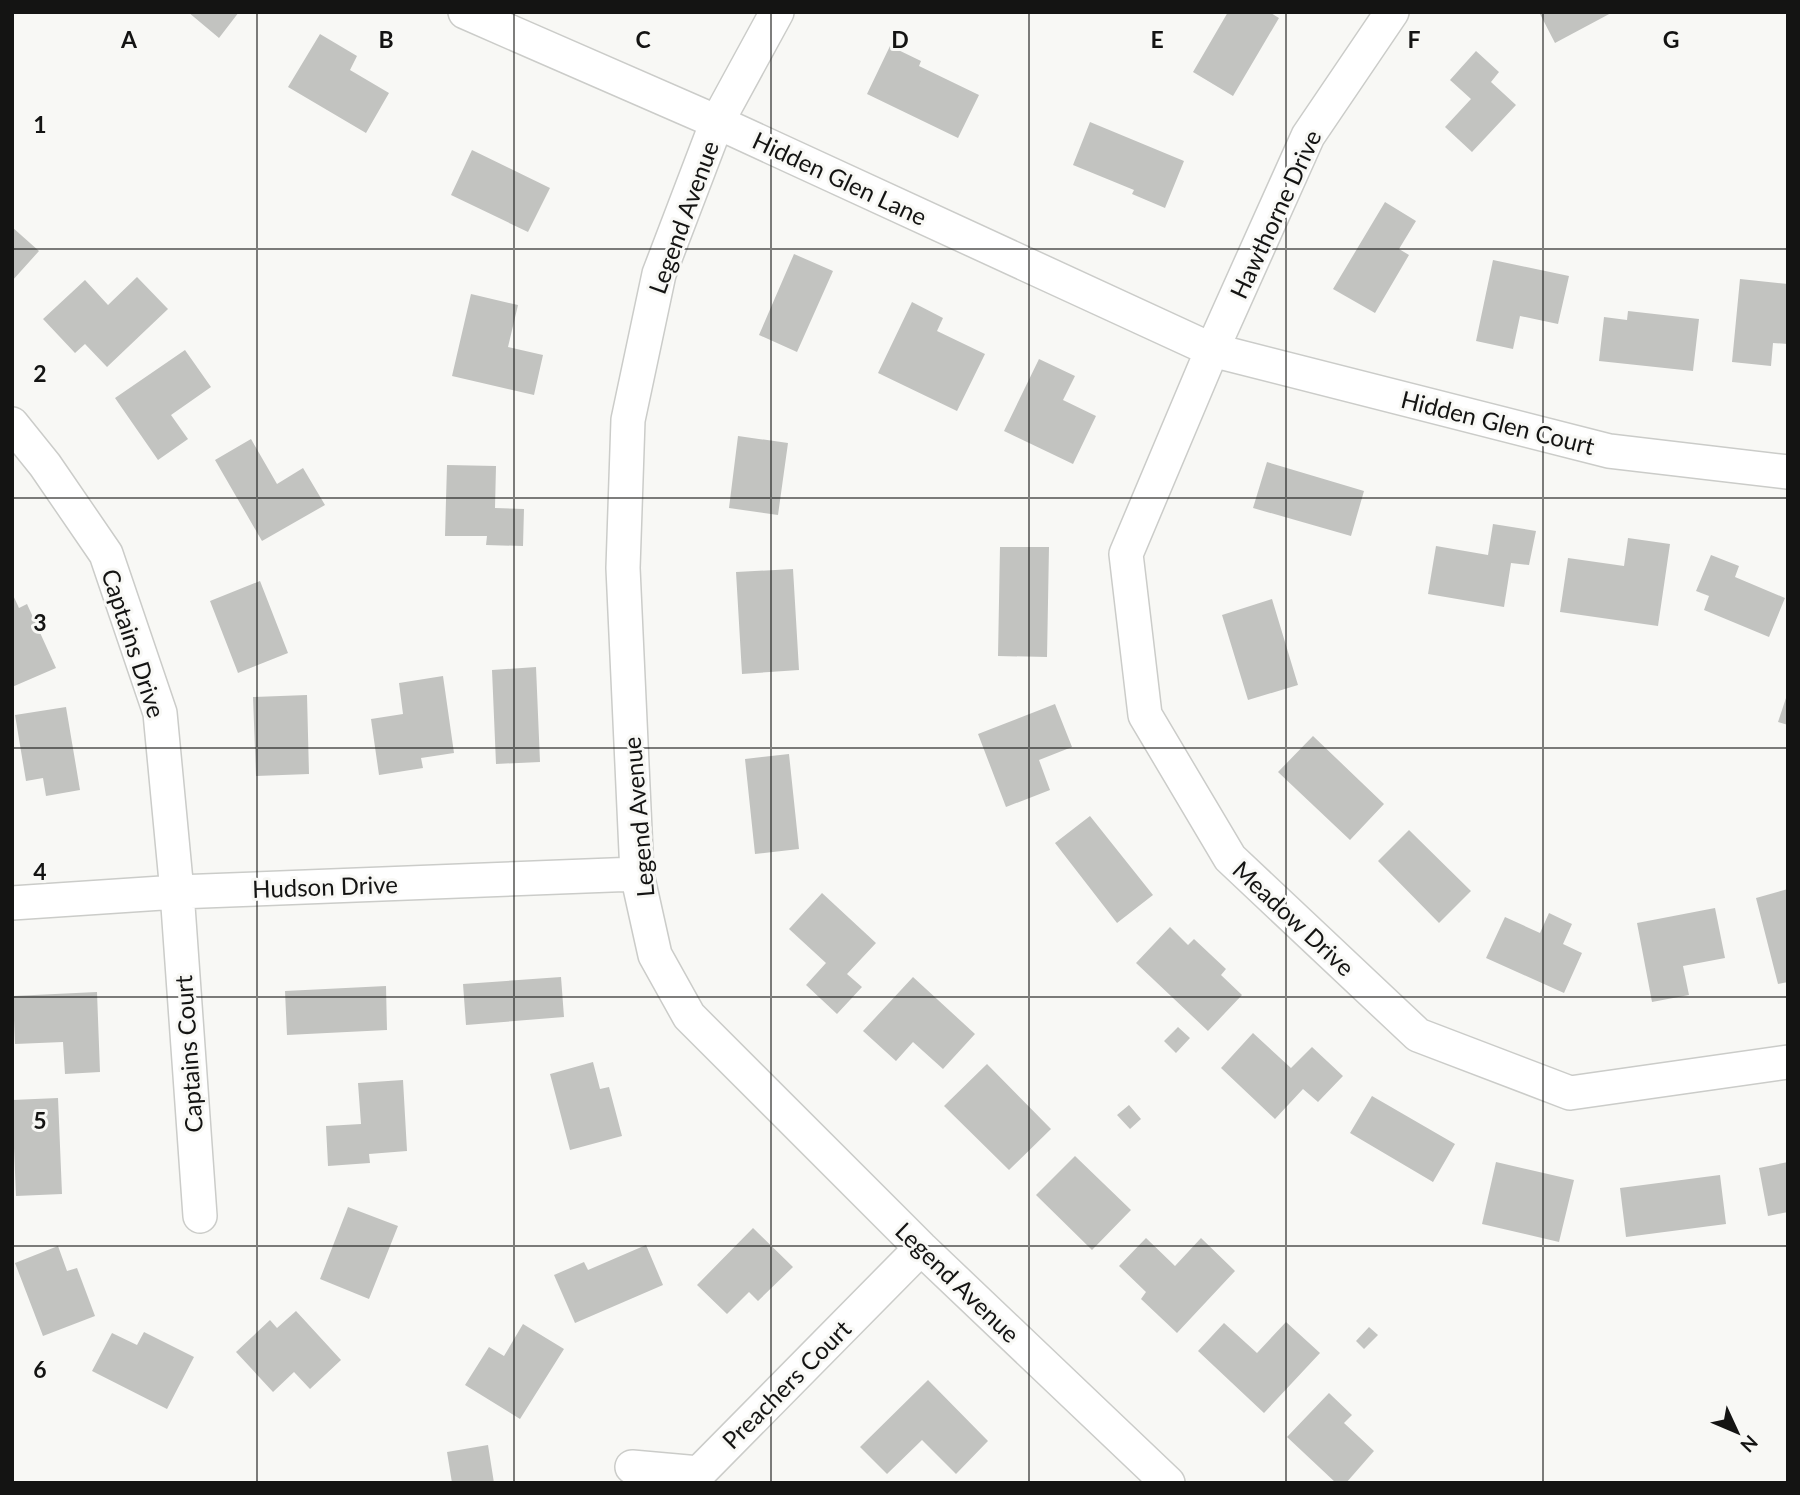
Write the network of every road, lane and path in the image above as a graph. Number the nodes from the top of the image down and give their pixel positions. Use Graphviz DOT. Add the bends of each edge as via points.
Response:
graph roads {
  1 [pos="465,12"];
  2 [pos="777,12"];
  3 [pos="1392,12"];
  4 [pos="718,122"];
  5 [pos="1212,350"];
  6 [pos="12,424"];
  7 [pos="1788,472"];
  8 [pos="638,874"];
  9 [pos="177,892"];
  10 [pos="12,903"];
  11 [pos="1788,1062"];
  12 [pos="200,1216"];
  13 [pos="921,1248"];
  14 [pos="632,1466"];
  15 [pos="1168,1483"];
  1 -- 4 [label="street, Hidden Glen Lane"];
  2 -- 4 [label="street, Legend Avenue"];
  3 -- 5 [label="street, Hawthorne Drive" via="1308,136"];
  4 -- 5 [label="street, Hidden Glen Lane"];
  4 -- 8 [label="street, Legend Avenue" via="659,274 628,420 623,568"];
  5 -- 7 [label="street, Hidden Glen Court" via="1609,451"];
  5 -- 11 [label="street, Meadow Drive" via="1126,554 1145,715 1230,858 1418,1035 1570,1093"];
  6 -- 9 [label="street, Captains Drive" via="106,554 160,713"];
  8 -- 9 [label="street, Hudson Drive"];
  8 -- 13 [label="street, Legend Avenue" via="655,955 689,1016"];
  9 -- 10 [label="street, Hudson Drive"];
  9 -- 12 [label="street, Captains Court"];
  13 -- 14 [label="street, Preachers Court" via="699,1473"];
  13 -- 15 [label="street, Legend Avenue"];
}
